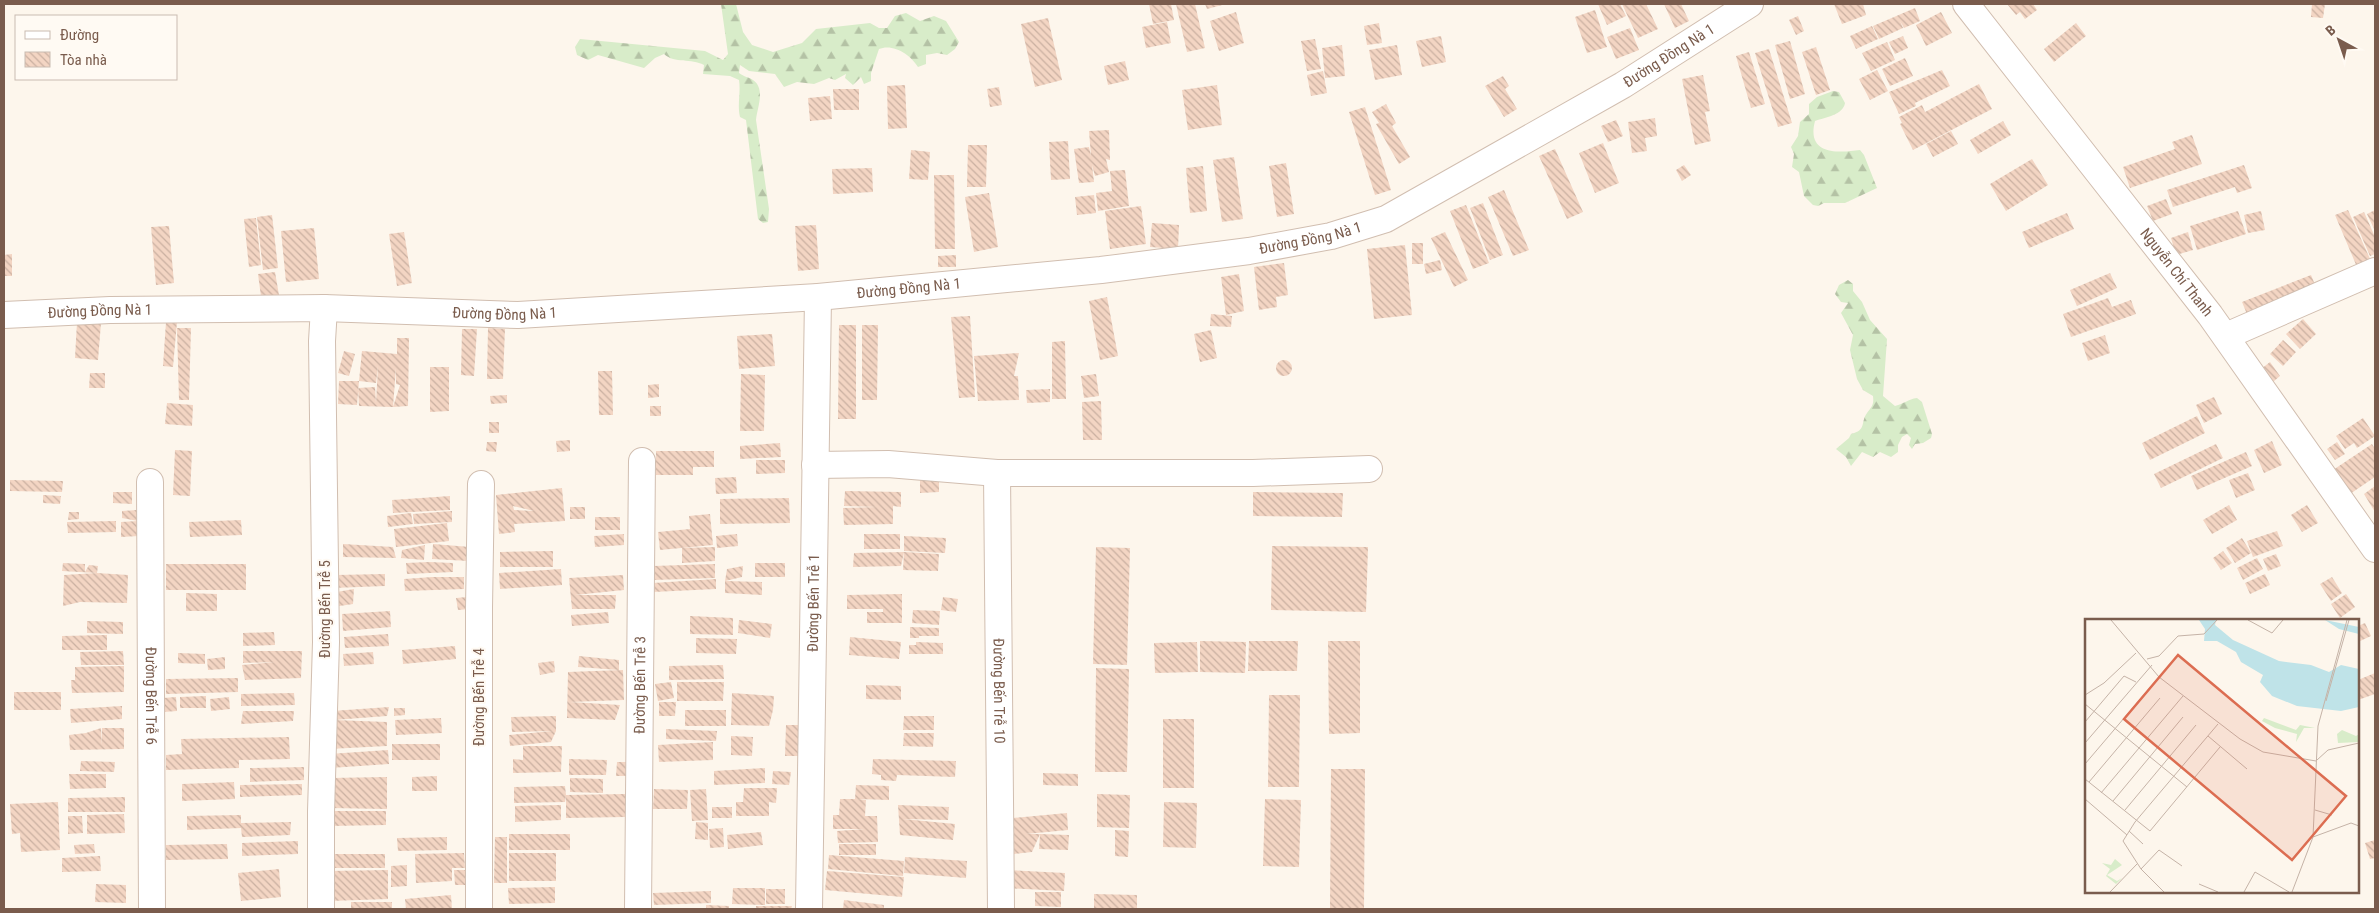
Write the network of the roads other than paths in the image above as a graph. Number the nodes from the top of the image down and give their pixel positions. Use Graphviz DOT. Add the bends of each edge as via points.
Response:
graph roads {
  1 [pos="1750,4"];
  2 [pos="1966,4"];
  3 [pos="2375,271"];
  4 [pos="818,297"];
  5 [pos="324,308"];
  6 [pos="4,315"];
  7 [pos="2226,336"];
  8 [pos="642,461"];
  9 [pos="815,465"];
  10 [pos="1369,469"];
  11 [pos="997,473"];
  12 [pos="150,482"];
  13 [pos="481,484"];
  14 [pos="2375,549"];
  15 [pos="152,909"];
  16 [pos="321,909"];
  17 [pos="479,909"];
  18 [pos="638,909"];
  19 [pos="809,909"];
  20 [pos="1001,909"];
  1 -- 4 [label="street, Đường Đồng Nà 1" via="1623,86 1386,219 1348,232 1249,251 1101,270"];
  2 -- 7 [label="street, Nguyễn Chí Thanh"];
  3 -- 7 [label="street"];
  4 -- 5 [label="street, Đường Đồng Nà 1" via="518,314"];
  4 -- 9 [label="street, Đường Bến Trễ 1"];
  5 -- 6 [label="street, Đường Đồng Nà 1" via="110,310"];
  5 -- 16 [label="street, Đường Bến Trễ 5" via="326,642"];
  7 -- 14 [label="street, Nguyễn Chí Thanh"];
  8 -- 18 [label="street, Đường Bến Trễ 3"];
  9 -- 11 [label="street" via="888,464"];
  9 -- 19 [label="street, Đường Bến Trễ 1"];
  10 -- 11 [label="street" via="1252,473"];
  11 -- 20 [label="street, Đường Bến Trễ 10"];
  12 -- 15 [label="street, Đường Bến Trễ 6"];
  13 -- 17 [label="street, Đường Bến Trễ 4"];
}
